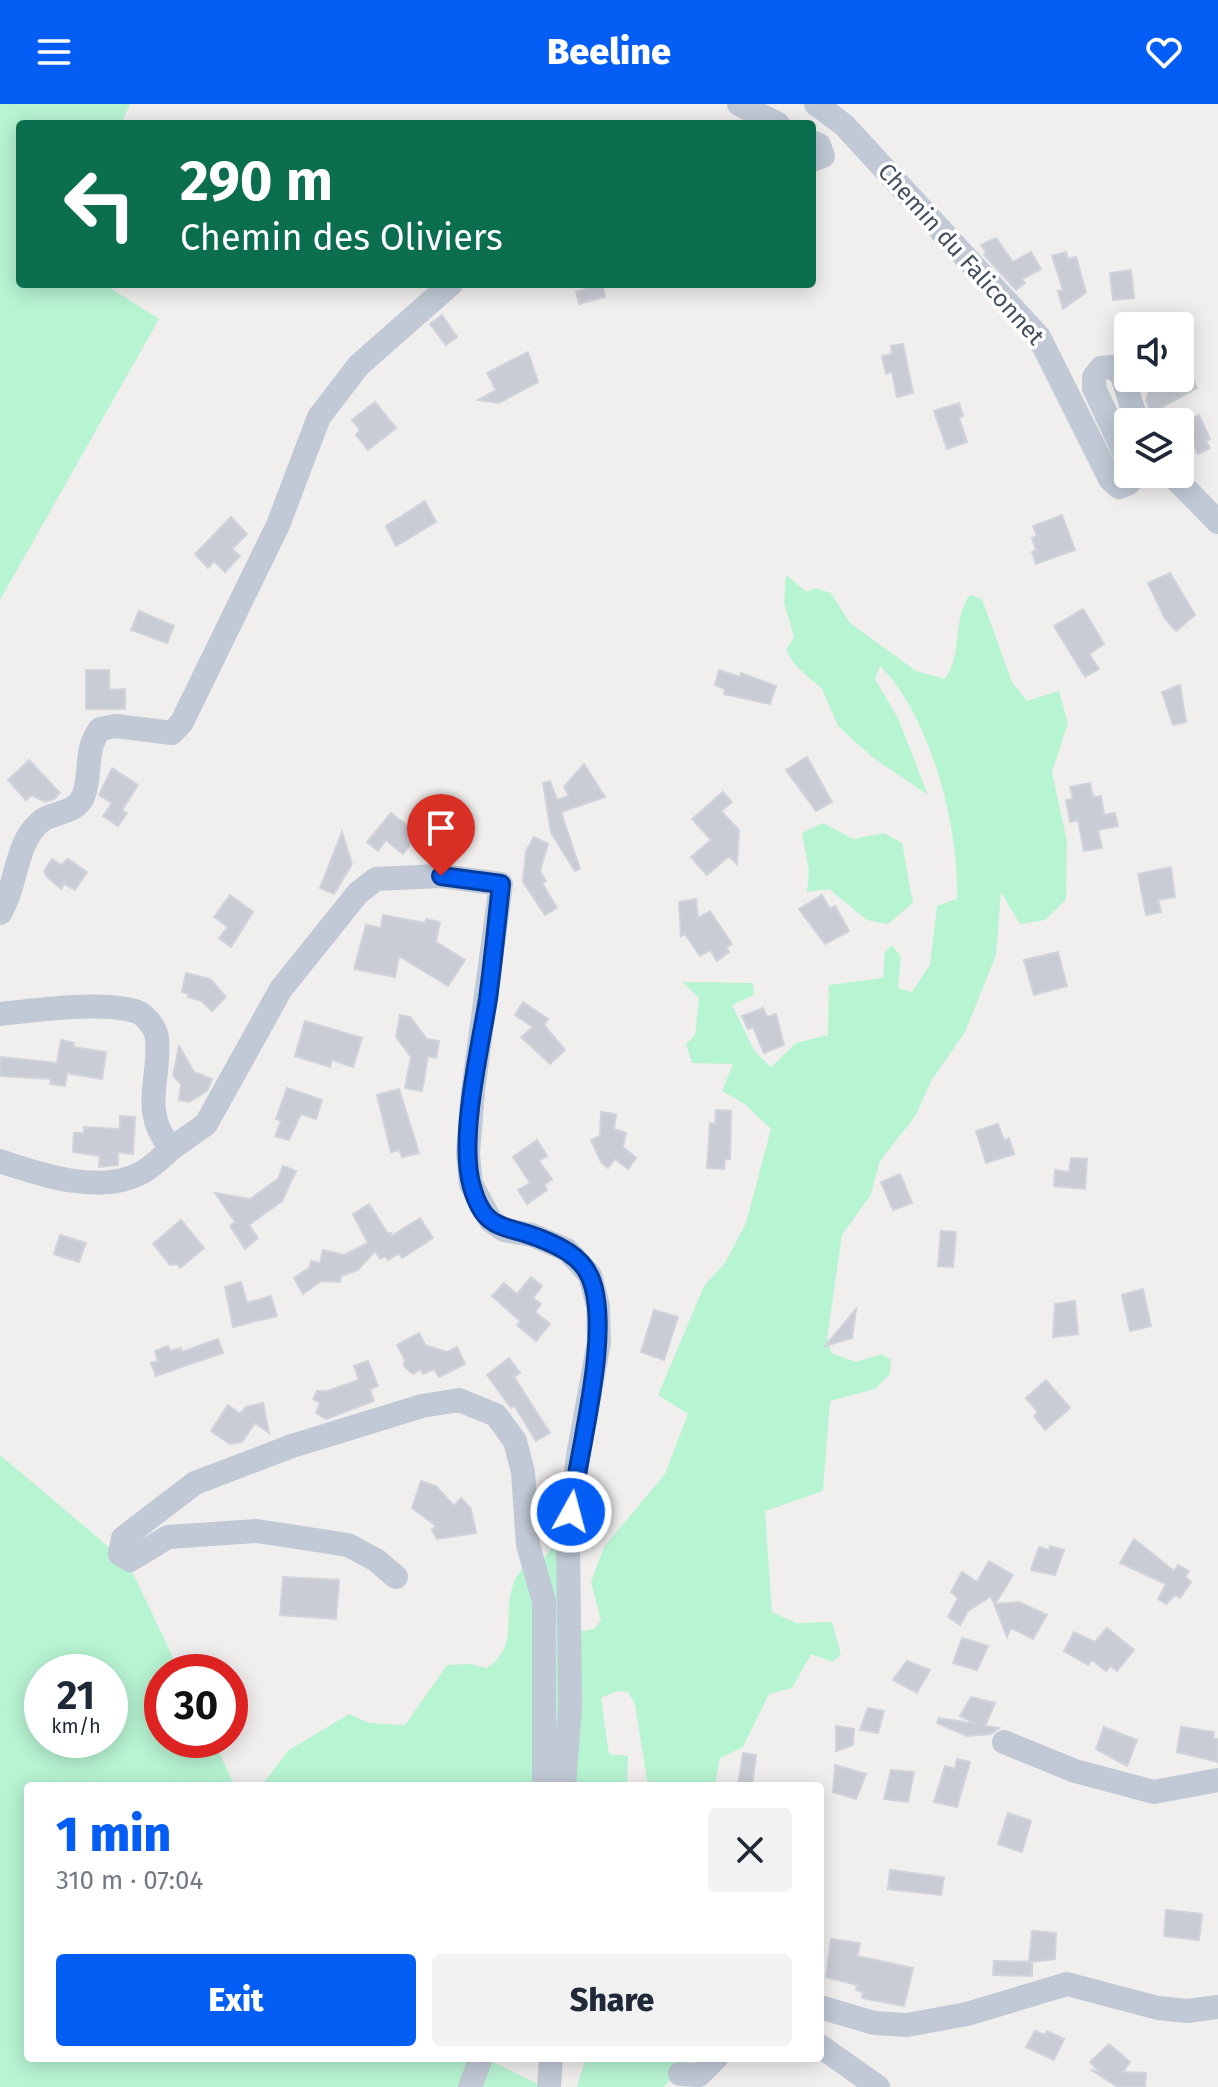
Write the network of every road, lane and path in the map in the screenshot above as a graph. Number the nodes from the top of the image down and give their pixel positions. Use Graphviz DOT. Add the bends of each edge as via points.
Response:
graph roads {
  1 [pos="739,104"];
  2 [pos="816,104"];
  3 [pos="770,120"];
  4 [pos="816,144"];
  5 [pos="816,159"];
  6 [pos="446,288"];
  7 [pos="1133,408"];
  8 [pos="1114,431"];
  9 [pos="1114,483"];
  10 [pos="1185,488"];
  11 [pos="1218,522"];
  12 [pos="0,913"];
  13 [pos="0,1014"];
  14 [pos="171,1149"];
  15 [pos="0,1161"];
  16 [pos="396,1577"];
  17 [pos="1004,1742"];
  18 [pos="1218,1780"];
  19 [pos="544,1782"];
  20 [pos="564,1782"];
  21 [pos="1218,2007"];
  22 [pos="824,2008"];
  23 [pos="824,2049"];
  24 [pos="479,2062"];
  25 [pos="551,2062"];
  26 [pos="712,2062"];
  27 [pos="681,2073"];
  28 [pos="470,2087"];
  29 [pos="549,2087"];
  30 [pos="878,2087"];
  1 -- 3 [label="street"];
  2 -- 9 [label="street, Chemin du Faliconnet" via="844,125 1039,337"];
  4 -- 5 [label="street" via="823,156"];
  6 -- 12 [label="street" via="359,365 319,417 278,525 182,722 172,733 100,729 91,741 84,796 71,811 41,820 26,837 11,896"];
  7 -- 8 [label="street" via="1122,375 1112,367 1101,368 1094,388"];
  10 -- 11 [label="street"];
  13 -- 14 [label="street" via="79,1008 137,1011 157,1036 151,1108 159,1134"];
  14 -- 15 [label="street" via="140,1174 97,1183"];
  14 -- 20 [label="street" via="206,1124 281,989 358,893 376,879 441,876 501,884 473,1091 471,1184 491,1221 504,1230 567,1250 590,1275 598,1306 599,1342 568,1540 570,1706"];
  16 -- 19 [label="street" via="348,1545 257,1531 168,1537 130,1560 120,1554 123,1538 195,1483 292,1446 422,1406 459,1400 496,1415 515,1441 523,1472 528,1545 544,1601"];
  17 -- 18 [label="street" via="1075,1771 1154,1792"];
  21 -- 22 [label="street" via="1166,2010 1067,1984 967,2014 907,2025 874,2023"];
  23 -- 30 [label="street"];
  24 -- 28 [label="street"];
  25 -- 29 [label="street"];
  26 -- 27 [label="street" via="699,2075"];
}
